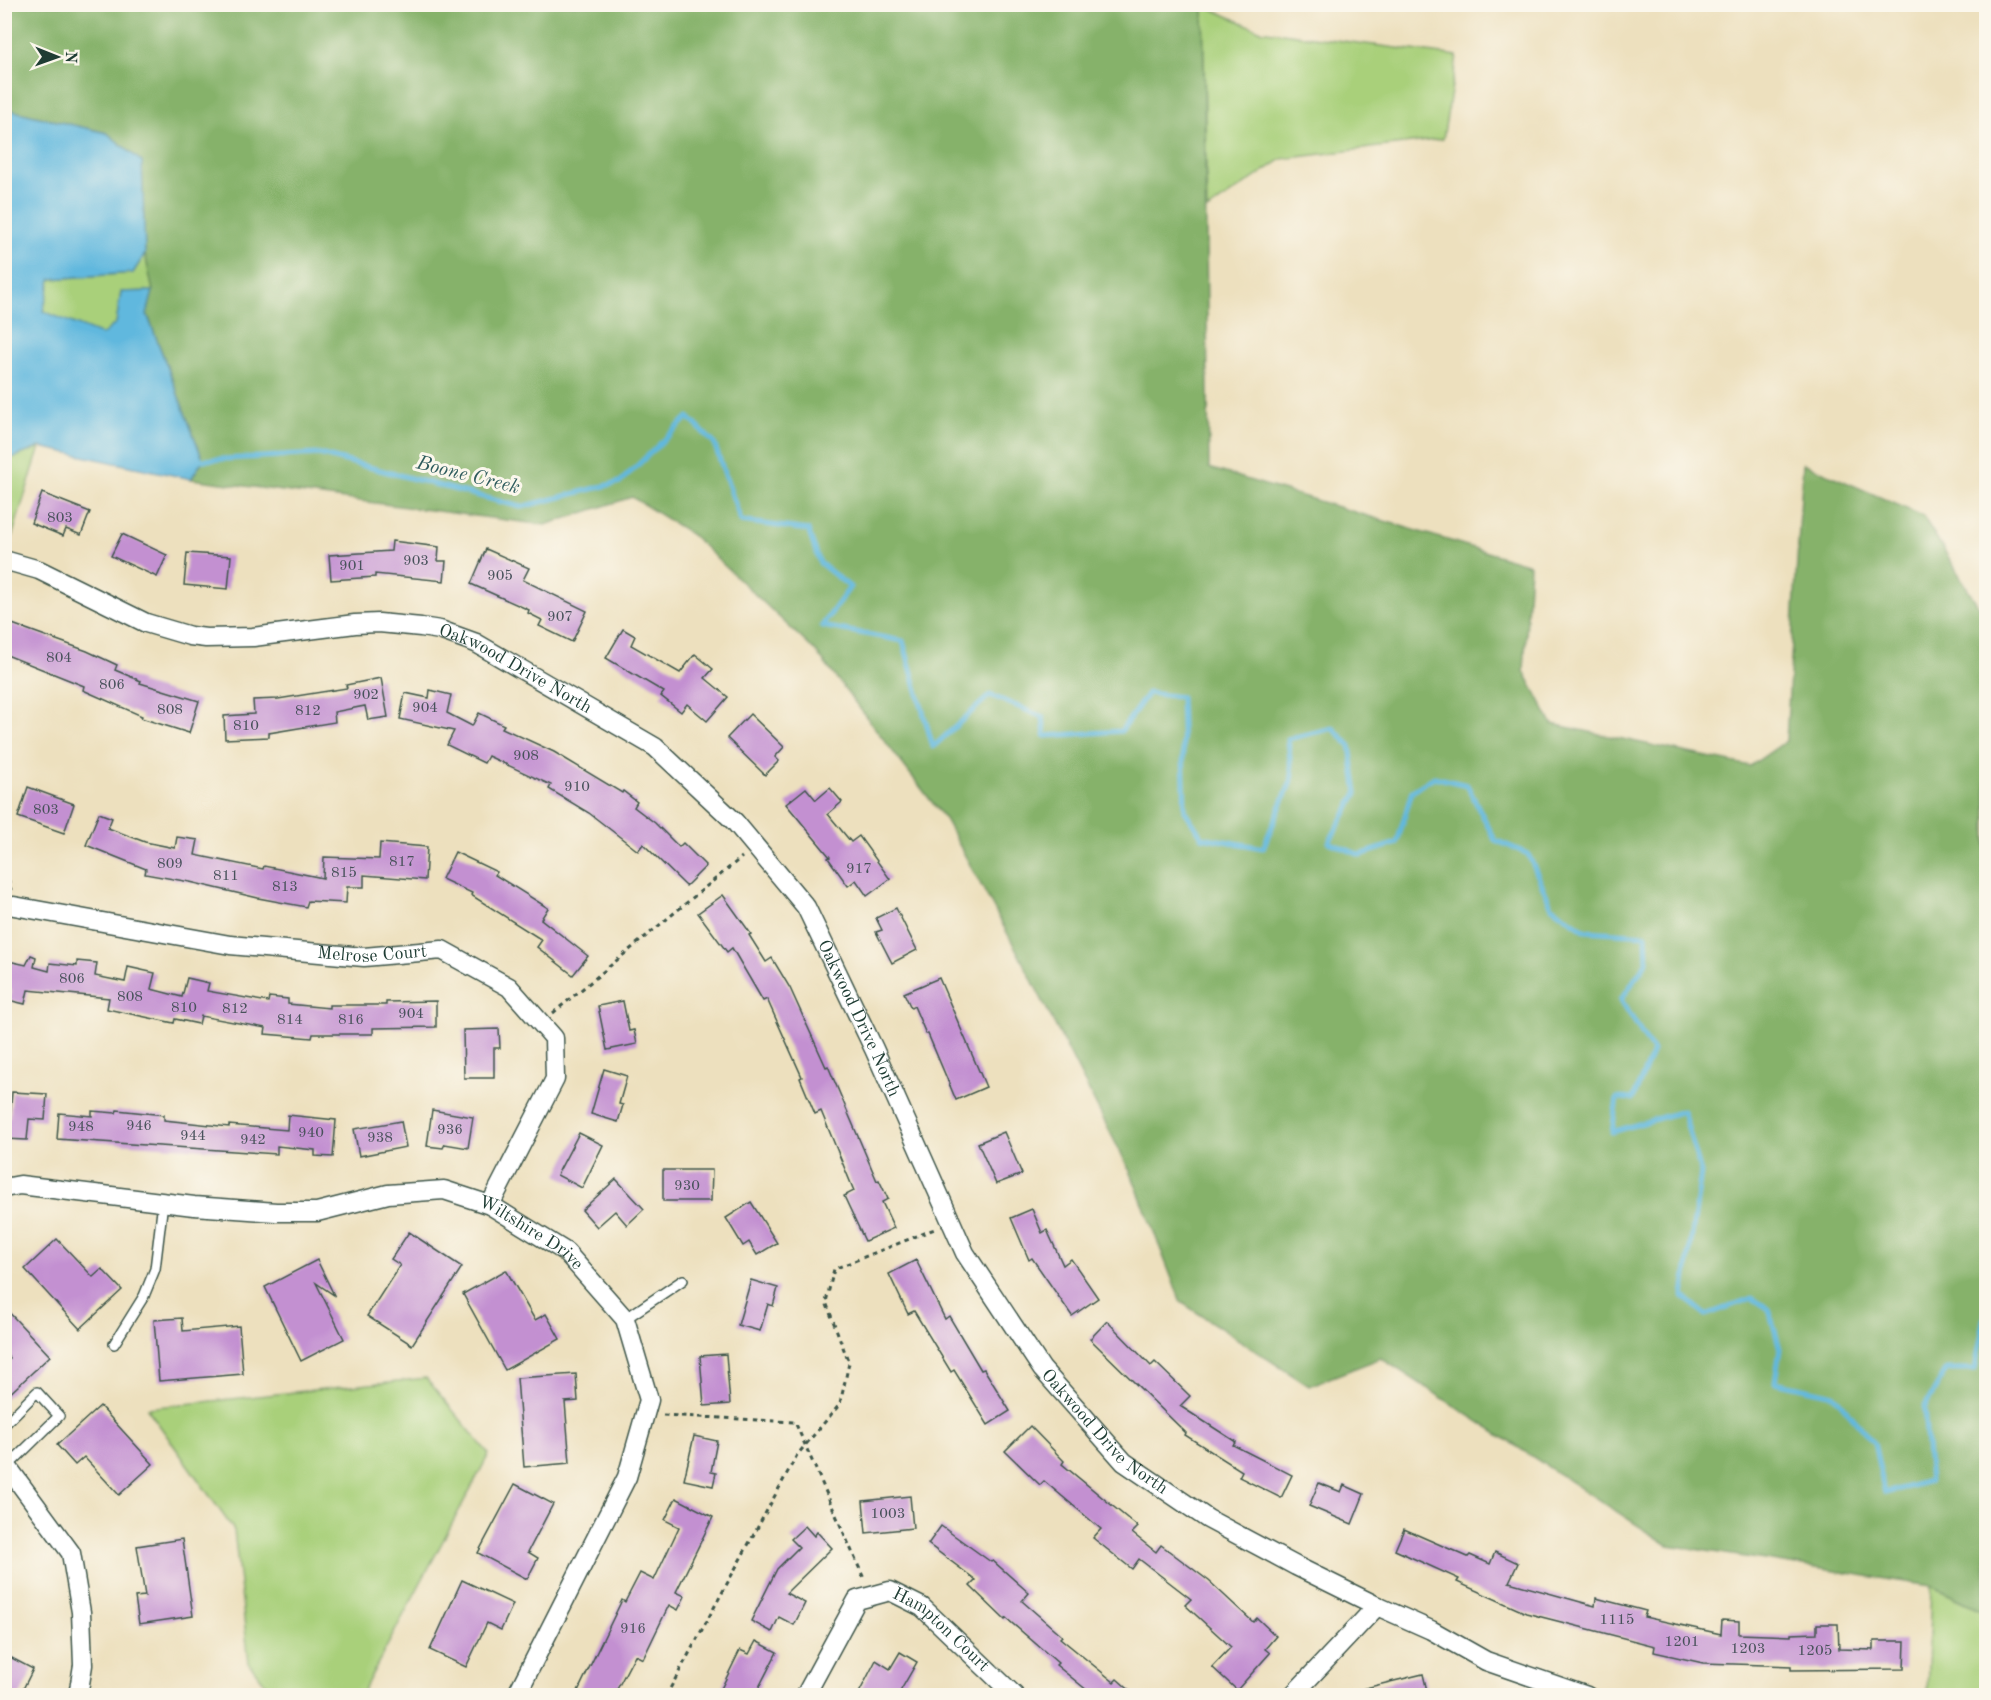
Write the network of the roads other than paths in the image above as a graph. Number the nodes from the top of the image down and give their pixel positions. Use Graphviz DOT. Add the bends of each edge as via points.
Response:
graph roads {
  1 [pos="4,560"];
  2 [pos="14,906"];
  3 [pos="4,1188"];
  4 [pos="163,1202"];
  5 [pos="490,1206"];
  6 [pos="682,1280"];
  7 [pos="625,1319"];
  8 [pos="114,1344"];
  9 [pos="4,1425"];
  10 [pos="6,1464"];
  11 [pos="1377,1606"];
  12 [pos="78,1695"];
  13 [pos="516,1695"];
  14 [pos="805,1695"];
  15 [pos="1015,1695"];
  16 [pos="1292,1695"];
  17 [pos="1587,1695"];
  1 -- 11 [label="street, Oakwood Drive North" via="39,570 146,624 190,636 253,637 379,623 456,635 655,747 735,822 806,907 965,1253 1042,1369 1124,1462 1208,1520"];
  2 -- 5 [label="street, Melrose Court" via="230,945 364,957 442,950 509,987 554,1038 555,1079"];
  3 -- 4 [label="street, Wiltshire Drive" via="20,1185"];
  4 -- 5 [label="street, Wiltshire Drive" via="317,1212 388,1194 444,1190"];
  4 -- 8 [label="lane" via="155,1269 144,1296"];
  5 -- 7 [label="street, Wiltshire Drive" via="566,1252"];
  6 -- 7 [label="lane"];
  7 -- 13 [label="street, Wiltshire Drive" via="649,1400 627,1477"];
  9 -- 10 [label="lane" via="37,1392 59,1416"];
  10 -- 12 [label="street" via="71,1553 81,1612 83,1665"];
  11 -- 16 [label="street"];
  11 -- 17 [label="street, Oakwood Drive North" via="1486,1661"];
  14 -- 15 [label="street, Hampton Court" via="857,1600 890,1591 922,1607"];
}
